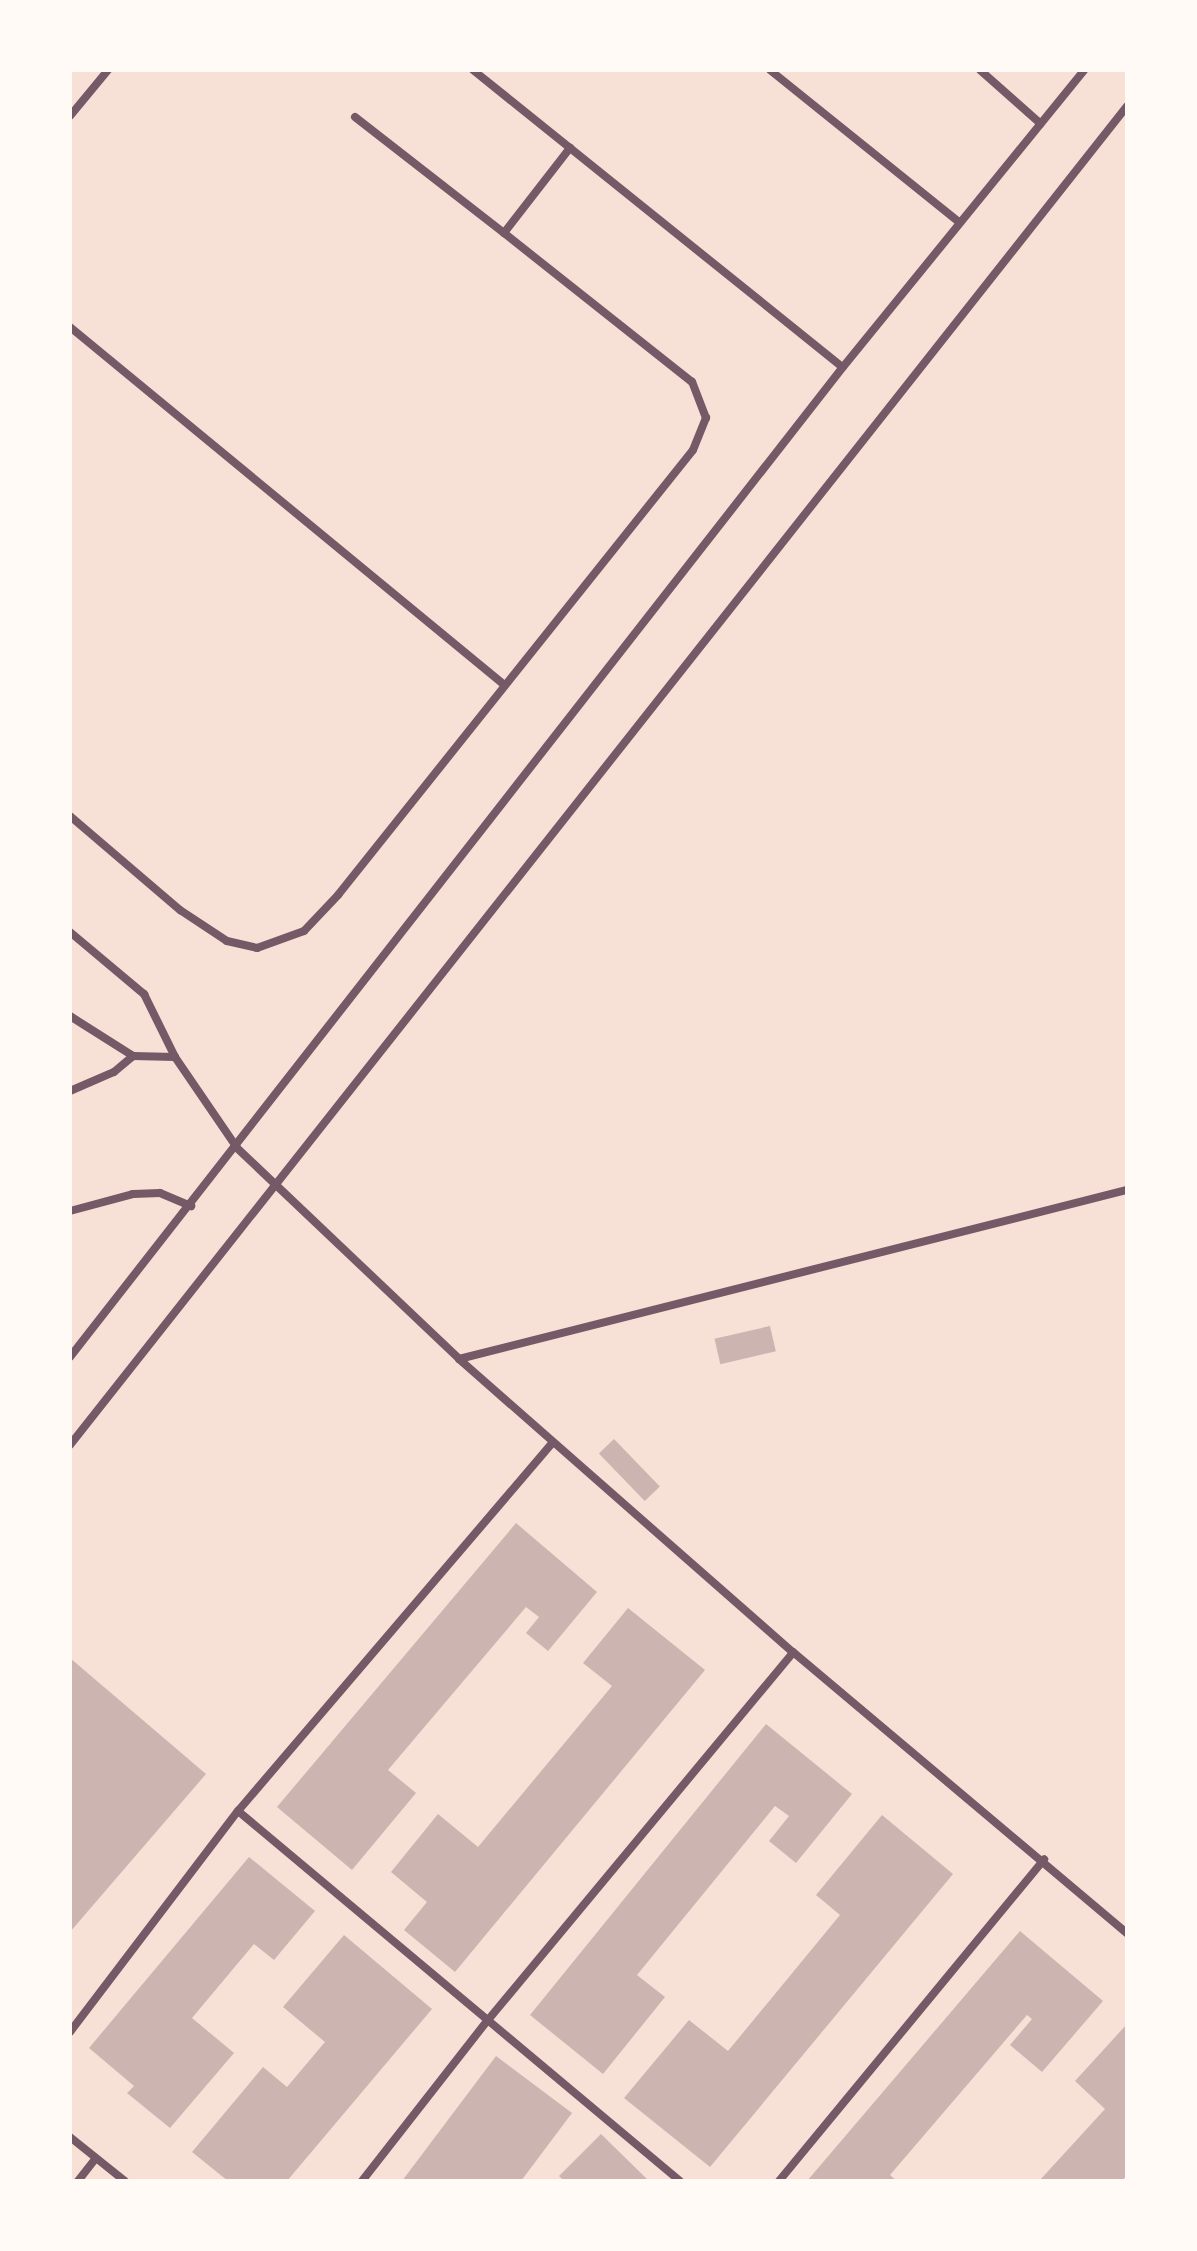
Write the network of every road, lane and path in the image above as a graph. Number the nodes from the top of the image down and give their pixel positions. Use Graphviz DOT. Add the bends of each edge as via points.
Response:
graph roads {
  1 [pos="108,70"];
  2 [pos="473,70"];
  3 [pos="770,70"];
  4 [pos="980,70"];
  5 [pos="1084,70"];
  6 [pos="1127,106"];
  7 [pos="70,116"];
  8 [pos="355,117"];
  9 [pos="1041,124"];
  10 [pos="570,148"];
  11 [pos="959,222"];
  12 [pos="504,233"];
  13 [pos="70,327"];
  14 [pos="843,367"];
  15 [pos="502,683"];
  16 [pos="70,816"];
  17 [pos="70,932"];
  18 [pos="70,1016"];
  19 [pos="133,1056"];
  20 [pos="175,1057"];
  21 [pos="70,1091"];
  22 [pos="237,1148"];
  23 [pos="276,1182"];
  24 [pos="1127,1190"];
  25 [pos="191,1206"];
  26 [pos="70,1211"];
  27 [pos="70,1357"];
  28 [pos="459,1359"];
  29 [pos="552,1443"];
  30 [pos="70,1445"];
  31 [pos="793,1652"];
  32 [pos="238,1811"];
  33 [pos="1044,1859"];
  34 [pos="1127,1933"];
  35 [pos="488,2020"];
  36 [pos="70,2032"];
  37 [pos="70,2137"];
  38 [pos="96,2158"];
  39 [pos="78,2181"];
  40 [pos="125,2181"];
  41 [pos="362,2181"];
  42 [pos="680,2181"];
  43 [pos="779,2181"];
  1 -- 7 [label="street"];
  2 -- 10 [label="street"];
  3 -- 11 [label="street"];
  4 -- 9 [label="street"];
  5 -- 9 [label="street"];
  6 -- 23 [label="street" via="603,775"];
  8 -- 12 [label="street"];
  9 -- 11 [label="street"];
  10 -- 12 [label="street"];
  10 -- 14 [label="street"];
  11 -- 14 [label="street"];
  12 -- 15 [label="street" via="669,359 692,382 706,418 693,450"];
  13 -- 15 [label="street"];
  14 -- 22 [label="street"];
  15 -- 16 [label="street" via="338,895 304,931 269,946 245,948 204,927"];
  17 -- 20 [label="street" via="144,994"];
  18 -- 19 [label="street"];
  19 -- 20 [label="street"];
  19 -- 21 [label="street" via="114,1072"];
  20 -- 22 [label="street"];
  22 -- 23 [label="street"];
  22 -- 25 [label="street"];
  23 -- 28 [label="street"];
  23 -- 30 [label="street"];
  24 -- 28 [label="street"];
  25 -- 26 [label="street" via="160,1193 133,1194"];
  25 -- 27 [label="street"];
  28 -- 29 [label="street"];
  29 -- 31 [label="street"];
  29 -- 32 [label="street"];
  31 -- 33 [label="street"];
  31 -- 35 [label="street"];
  32 -- 35 [label="street"];
  32 -- 36 [label="street"];
  33 -- 34 [label="street"];
  33 -- 43 [label="street"];
  35 -- 41 [label="street"];
  35 -- 42 [label="street"];
  37 -- 38 [label="street"];
  38 -- 39 [label="street"];
  38 -- 40 [label="street"];
}
